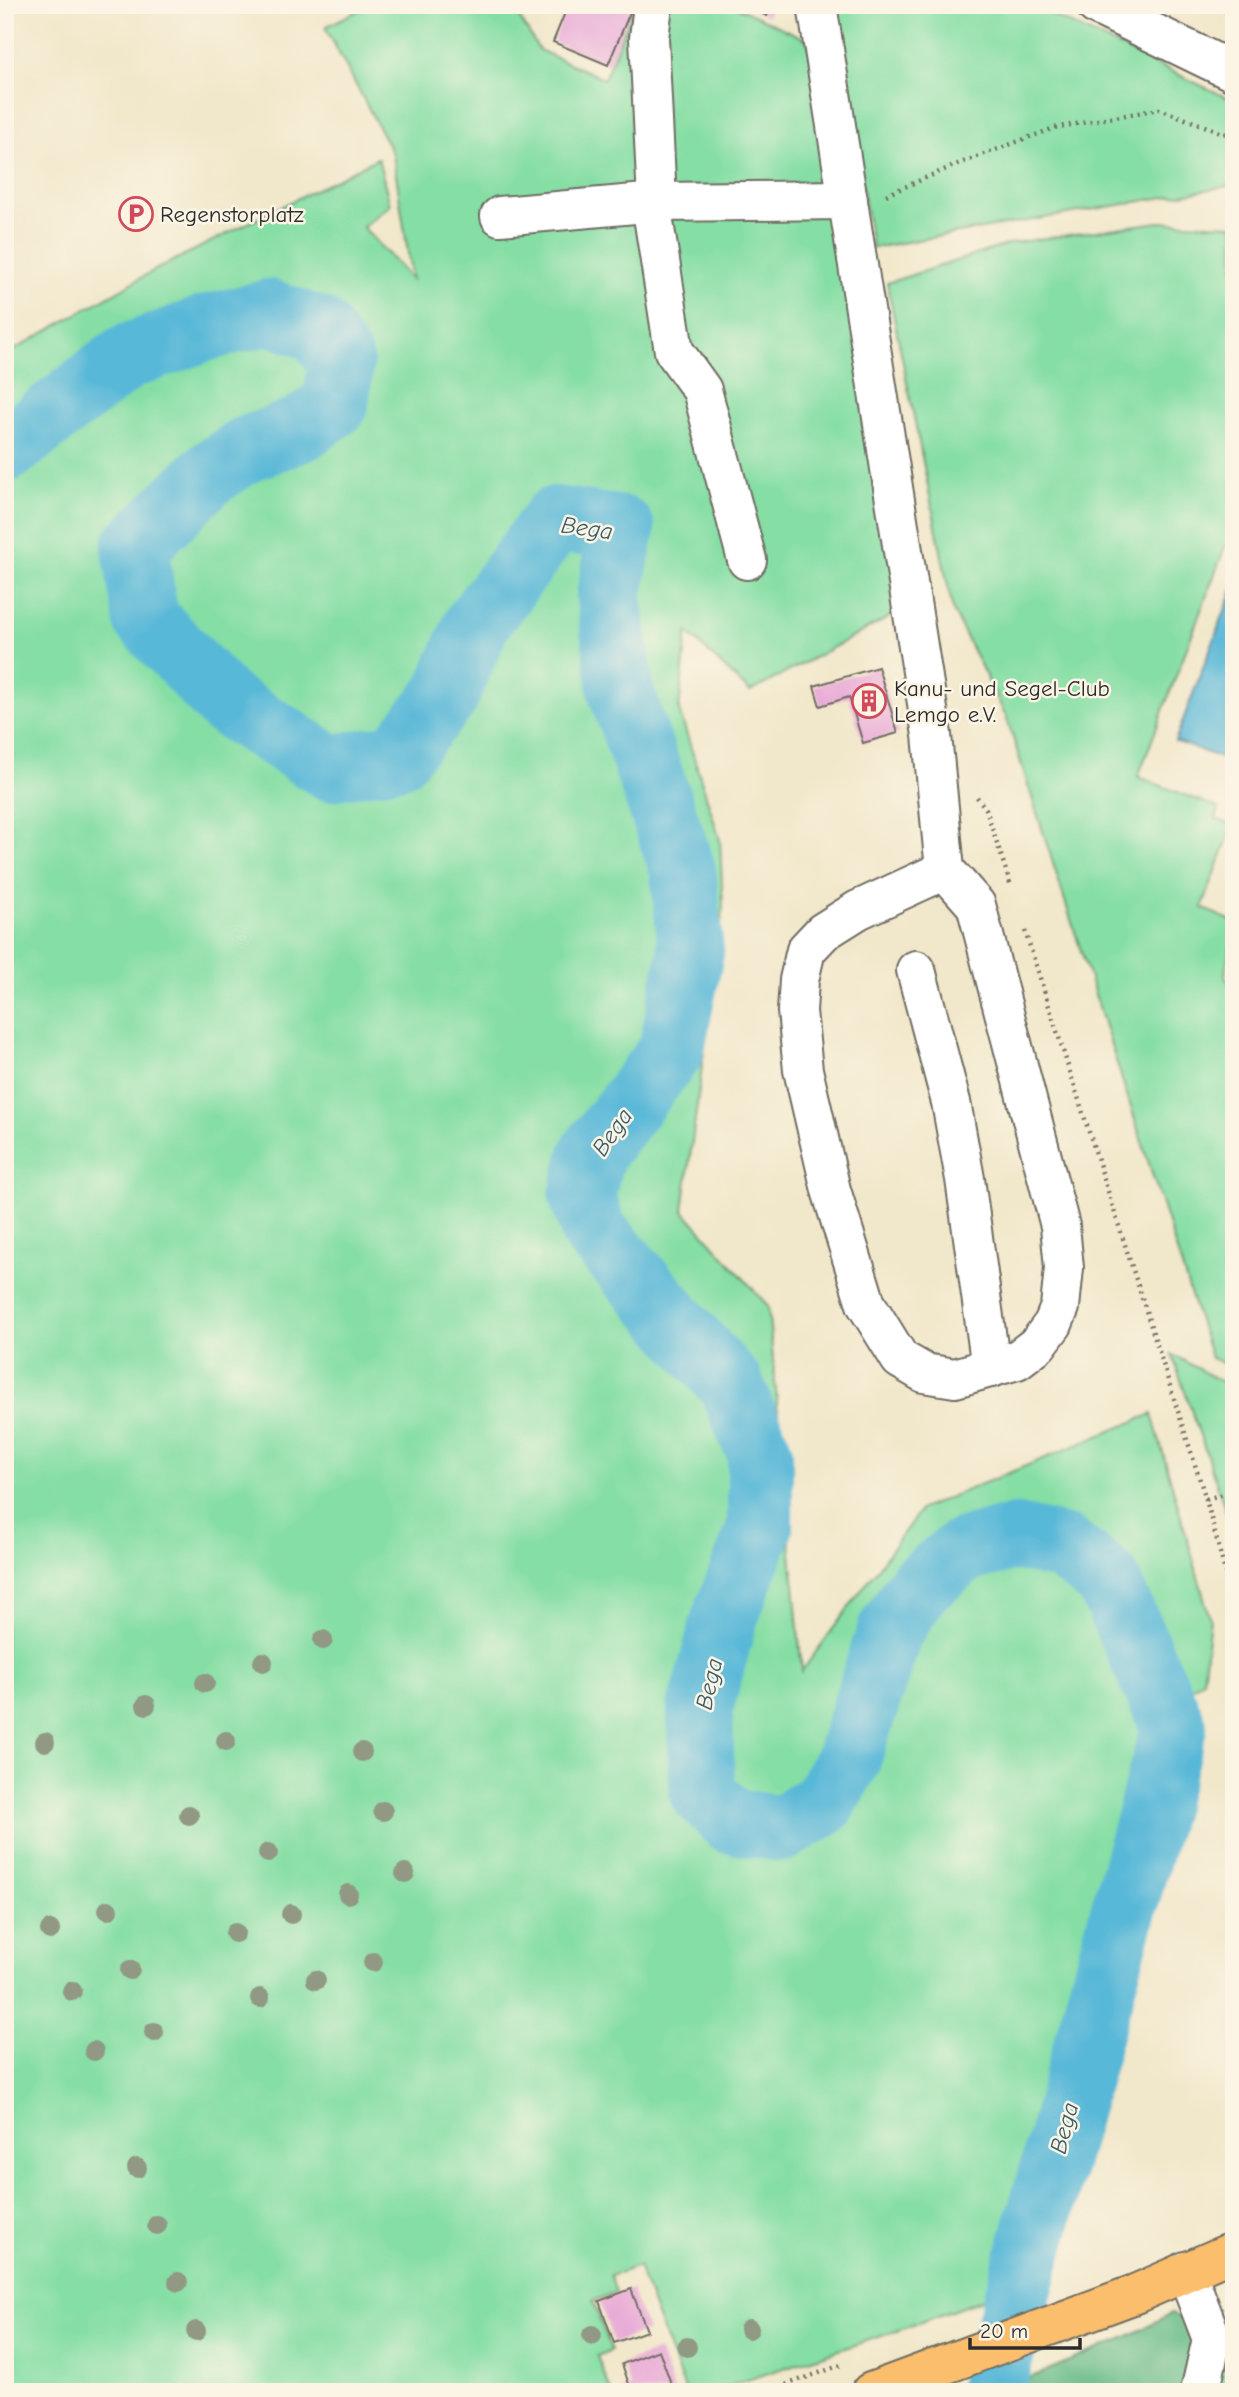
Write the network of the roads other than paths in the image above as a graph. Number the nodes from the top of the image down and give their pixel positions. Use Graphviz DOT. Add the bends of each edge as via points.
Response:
graph roads {
  1 [pos="653,5"];
  2 [pos="817,5"];
  3 [pos="1096,5"];
  4 [pos="1234,72"];
  5 [pos="654,202"];
  6 [pos="848,205"];
  7 [pos="500,216"];
  8 [pos="747,560"];
  9 [pos="944,870"];
  10 [pos="916,970"];
  11 [pos="991,1368"];
  12 [pos="1234,2250"];
  13 [pos="1186,2271"];
  14 [pos="1223,2339"];
  15 [pos="871,2392"];
  16 [pos="1200,2392"];
  1 -- 5 [label="street" via="649,38"];
  2 -- 6 [label="street"];
  3 -- 4 [label="street"];
  5 -- 6 [label="street"];
  5 -- 7 [label="street"];
  5 -- 8 [label="street" via="674,351 702,390"];
  6 -- 9 [label="street" via="932,735"];
  9 -- 11 [label="street" via="976,905 1060,1226 1064,1268 1060,1307 1038,1344 1017,1360"];
  9 -- 11 [label="street" via="858,910 823,932 806,950 797,1011 803,1070 828,1177 866,1304 901,1359 924,1373 956,1378"];
  10 -- 11 [label="street" via="951,1102"];
  12 -- 13 [label="main road"];
  13 -- 14 [label="street"];
  13 -- 15 [label="main road"];
  14 -- 16 [label="street"];
}
